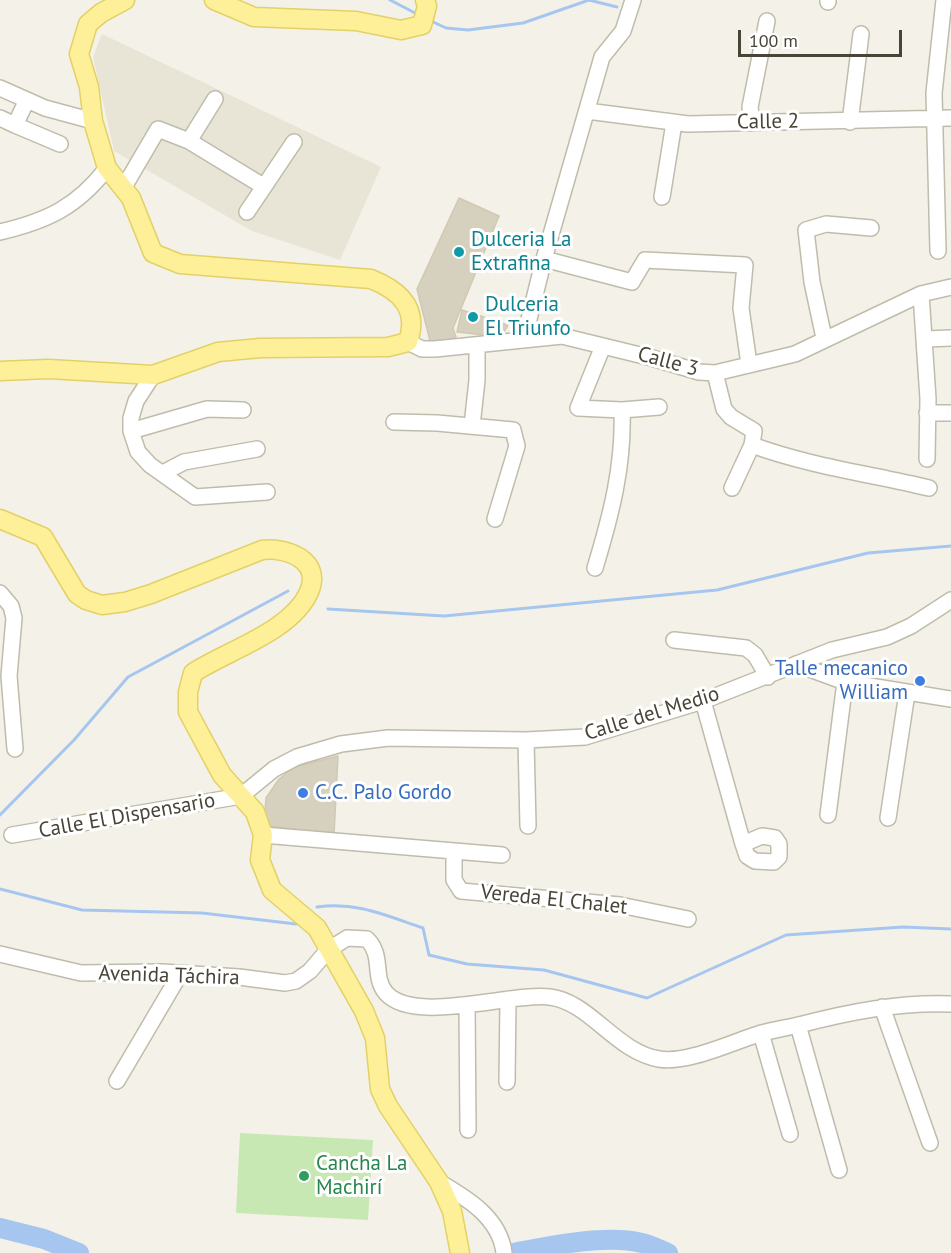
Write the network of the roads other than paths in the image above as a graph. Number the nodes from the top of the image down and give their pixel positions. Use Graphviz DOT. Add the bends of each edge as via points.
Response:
graph roads {
  1 [pos="125,0"];
  2 [pos="214,0"];
  3 [pos="425,0"];
  4 [pos="633,0"];
  5 [pos="944,0"];
  6 [pos="767,21"];
  7 [pos="861,34"];
  8 [pos="0,88"];
  9 [pos="215,99"];
  10 [pos="27,100"];
  11 [pos="587,111"];
  12 [pos="0,118"];
  13 [pos="934,118"];
  14 [pos="951,118"];
  15 [pos="93,121"];
  16 [pos="850,122"];
  17 [pos="674,123"];
  18 [pos="752,123"];
  19 [pos="15,124"];
  20 [pos="189,141"];
  21 [pos="294,142"];
  22 [pos="60,144"];
  23 [pos="107,168"];
  24 [pos="263,186"];
  25 [pos="124,187"];
  26 [pos="662,197"];
  27 [pos="944,207"];
  28 [pos="247,212"];
  29 [pos="871,228"];
  30 [pos="0,232"];
  31 [pos="938,250"];
  32 [pos="544,259"];
  33 [pos="951,287"];
  34 [pos="921,294"];
  35 [pos="824,338"];
  36 [pos="951,338"];
  37 [pos="524,339"];
  38 [pos="925,339"];
  39 [pos="408,342"];
  40 [pos="603,346"];
  41 [pos="477,347"];
  42 [pos="749,364"];
  43 [pos="0,371"];
  44 [pos="715,373"];
  45 [pos="153,375"];
  46 [pos="659,407"];
  47 [pos="243,410"];
  48 [pos="622,410"];
  49 [pos="927,413"];
  50 [pos="951,413"];
  51 [pos="394,422"];
  52 [pos="472,426"];
  53 [pos="131,431"];
  54 [pos="752,446"];
  55 [pos="257,448"];
  56 [pos="927,459"];
  57 [pos="163,473"];
  58 [pos="732,488"];
  59 [pos="929,488"];
  60 [pos="267,492"];
  61 [pos="0,519"];
  62 [pos="495,519"];
  63 [pos="595,568"];
  64 [pos="0,593"];
  65 [pos="951,600"];
  66 [pos="674,640"];
  67 [pos="796,664"];
  68 [pos="768,677"];
  69 [pos="845,682"];
  70 [pos="907,693"];
  71 [pos="951,699"];
  72 [pos="703,701"];
  73 [pos="526,740"];
  74 [pos="15,749"];
  75 [pos="241,796"];
  76 [pos="828,815"];
  77 [pos="888,818"];
  78 [pos="528,826"];
  79 [pos="262,835"];
  80 [pos="12,836"];
  81 [pos="743,844"];
  82 [pos="454,851"];
  83 [pos="502,855"];
  84 [pos="688,919"];
  85 [pos="328,950"];
  86 [pos="0,954"];
  87 [pos="180,974"];
  88 [pos="508,999"];
  89 [pos="951,1004"];
  90 [pos="467,1005"];
  91 [pos="882,1007"];
  92 [pos="798,1025"];
  93 [pos="761,1033"];
  94 [pos="117,1082"];
  95 [pos="507,1082"];
  96 [pos="468,1130"];
  97 [pos="790,1134"];
  98 [pos="930,1143"];
  99 [pos="839,1170"];
  100 [pos="439,1182"];
  101 [pos="503,1246"];
  102 [pos="459,1247"];
  1 -- 15 [label="main road" via="88,24 82,38 79,54 89,87"];
  2 -- 3 [label="main road" via="254,17 356,21 401,30 422,25"];
  4 -- 11 [label="street" via="623,32 602,57"];
  5 -- 13 [label="street"];
  6 -- 18 [label="street" via="750,107"];
  7 -- 16 [label="street"];
  8 -- 10 [label="street"];
  9 -- 20 [label="street"];
  10 -- 15 [label="street"];
  10 -- 19 [label="street"];
  11 -- 17 [label="street, Calle 2"];
  11 -- 32 [label="street"];
  12 -- 19 [label="street"];
  13 -- 14 [label="street, Calle 2"];
  13 -- 16 [label="street, Calle 2"];
  13 -- 27 [label="street"];
  15 -- 23 [label="main road"];
  16 -- 18 [label="street, Calle 2"];
  17 -- 18 [label="street, Calle 2"];
  17 -- 26 [label="street"];
  19 -- 22 [label="street"];
  20 -- 24 [label="street"];
  20 -- 25 [label="street" via="158,129"];
  21 -- 24 [label="street"];
  23 -- 25 [label="main road"];
  23 -- 30 [label="street" via="89,192 62,210"];
  24 -- 28 [label="street"];
  25 -- 39 [label="main road" via="148,245 162,259 263,273 371,279 405,299 412,325"];
  27 -- 31 [label="street"];
  29 -- 35 [label="street" via="826,224 806,230"];
  32 -- 37 [label="street"];
  32 -- 42 [label="street" via="632,282 645,260 745,265 741,308"];
  33 -- 34 [label="street, Calle 3"];
  34 -- 35 [label="street, Calle 3"];
  34 -- 38 [label="street"];
  35 -- 42 [label="street, Calle 3" via="795,354"];
  36 -- 38 [label="street"];
  37 -- 40 [label="street, Calle 3" via="562,336"];
  37 -- 41 [label="street, Calle 3"];
  38 -- 49 [label="street"];
  39 -- 41 [label="street, Calle 3" via="422,349"];
  39 -- 45 [label="main road" via="388,347 218,352"];
  40 -- 44 [label="street, Calle 3"];
  40 -- 48 [label="street" via="578,408"];
  41 -- 52 [label="street"];
  42 -- 44 [label="street, Calle 3"];
  43 -- 45 [label="main road" via="48,369"];
  44 -- 54 [label="street" via="724,409 754,431"];
  45 -- 53 [label="street" via="136,401"];
  46 -- 48 [label="street"];
  47 -- 53 [label="street" via="207,410"];
  48 -- 63 [label="street" via="614,505"];
  49 -- 50 [label="street"];
  49 -- 56 [label="street"];
  51 -- 52 [label="street"];
  52 -- 62 [label="street" via="513,430 517,436"];
  53 -- 57 [label="street" via="138,452"];
  54 -- 58 [label="street"];
  54 -- 59 [label="street" via="804,463"];
  55 -- 57 [label="street" via="184,462"];
  57 -- 60 [label="street" via="195,497"];
  61 -- 75 [label="main road" via="43,537 76,594 102,604 125,603 262,550 277,548 300,556 311,579 310,590 299,609 284,623 193,673 188,692 188,712 217,768"];
  64 -- 74 [label="street" via="11,606 14,618 9,676"];
  65 -- 67 [label="street, Calle del Medio" via="887,637 832,650"];
  66 -- 68 [label="street" via="746,648"];
  67 -- 68 [label="street, Calle del Medio"];
  67 -- 69 [label="street"];
  68 -- 72 [label="street, Calle del Medio"];
  69 -- 70 [label="street"];
  69 -- 76 [label="street"];
  70 -- 71 [label="street"];
  70 -- 77 [label="street"];
  72 -- 73 [label="street, Calle del Medio" via="585,737"];
  72 -- 81 [label="street"];
  73 -- 75 [label="street, Calle del Medio" via="388,738 341,744 297,757 274,769"];
  73 -- 78 [label="street"];
  75 -- 79 [label="main road" via="255,812"];
  75 -- 80 [label="street, Calle El Dispensario"];
  79 -- 82 [label="street, Vereda El Chalet"];
  79 -- 85 [label="main road" via="260,860 272,890 317,927"];
  82 -- 83 [label="street, Vereda El Chalet"];
  82 -- 84 [label="street, Vereda El Chalet" via="454,880 461,891 620,905"];
  85 -- 87 [label="street, Avenida Táchira" via="309,971 285,984"];
  85 -- 90 [label="street" via="346,938 368,939 376,948 386,993 408,1004 428,1007"];
  85 -- 100 [label="main road" via="371,1029 380,1089 388,1106"];
  86 -- 87 [label="street, Avenida Táchira" via="81,973"];
  87 -- 94 [label="street"];
  88 -- 90 [label="street"];
  88 -- 93 [label="street" via="537,995 556,998 585,1014 622,1044 659,1060 677,1059"];
  88 -- 95 [label="street"];
  89 -- 91 [label="street"];
  90 -- 96 [label="street"];
  91 -- 92 [label="street"];
  91 -- 98 [label="street"];
  92 -- 93 [label="street"];
  92 -- 99 [label="street"];
  93 -- 97 [label="street"];
  100 -- 101 [label="street" via="477,1207"];
  100 -- 102 [label="main road" via="452,1212"];
}
